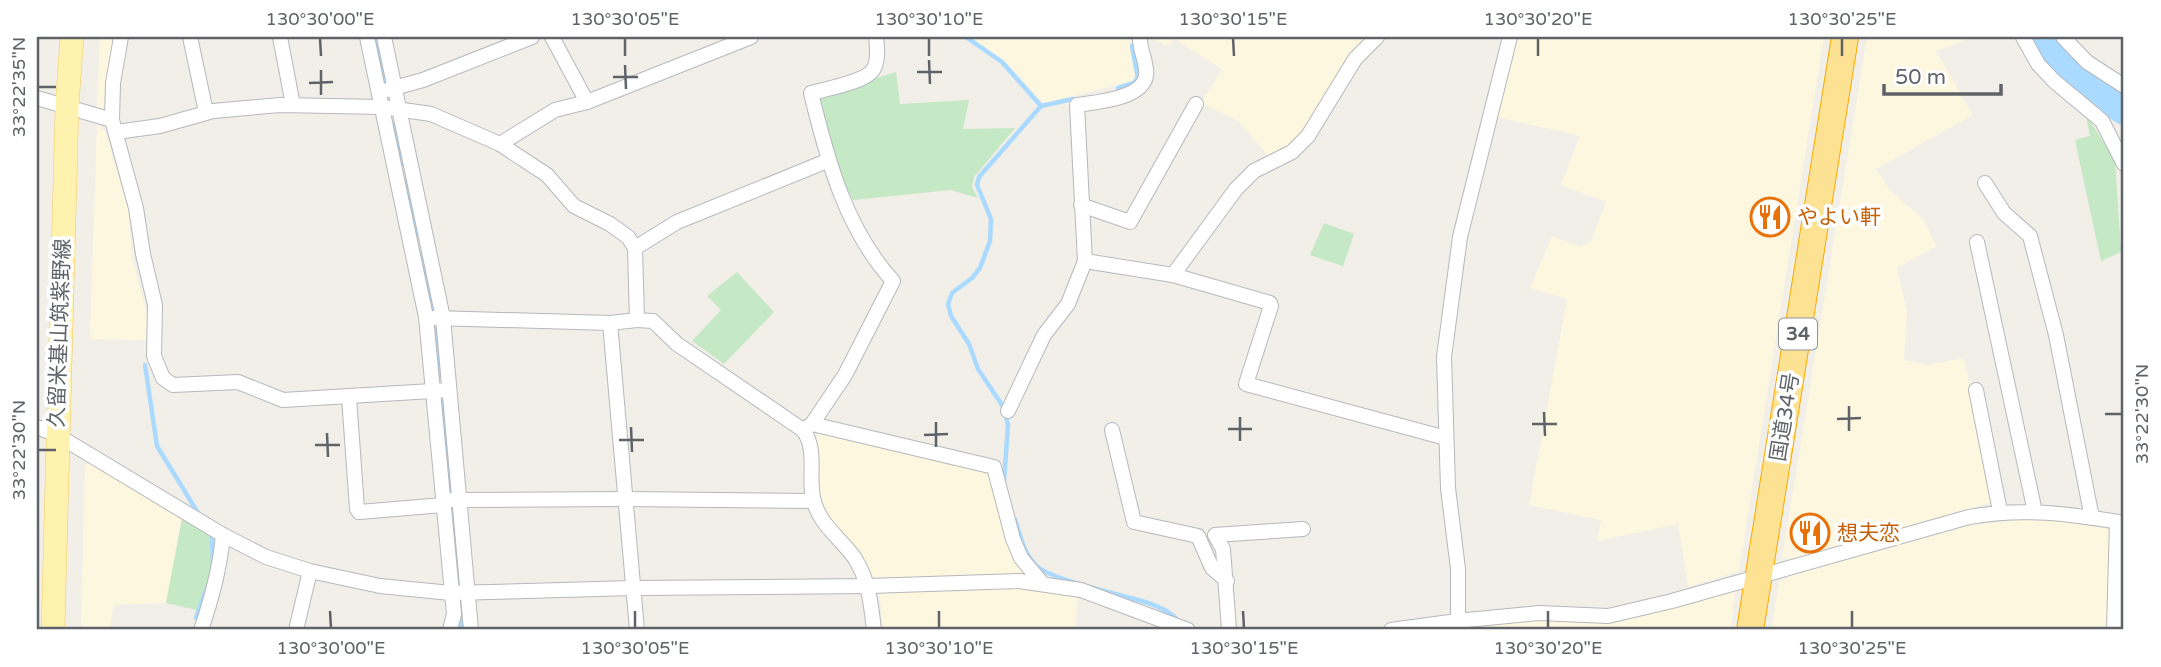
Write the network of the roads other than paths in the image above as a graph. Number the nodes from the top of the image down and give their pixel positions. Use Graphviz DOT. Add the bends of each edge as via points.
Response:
graph roads {
  1 [pos="72,37"];
  2 [pos="121,37"];
  3 [pos="190,37"];
  4 [pos="281,37"];
  5 [pos="367,37"];
  6 [pos="384,37"];
  7 [pos="532,37"];
  8 [pos="552,37"];
  9 [pos="751,37"];
  10 [pos="876,37"];
  11 [pos="1140,37"];
  12 [pos="1377,37"];
  13 [pos="1510,37"];
  14 [pos="1845,37"];
  15 [pos="2023,37"];
  16 [pos="2063,37"];
  17 [pos="2124,86"];
  18 [pos="394,88"];
  19 [pos="37,98"];
  20 [pos="381,100"];
  21 [pos="587,102"];
  22 [pos="1196,104"];
  23 [pos="293,105"];
  24 [pos="67,106"];
  25 [pos="398,110"];
  26 [pos="206,112"];
  27 [pos="114,126"];
  28 [pos="500,144"];
  29 [pos="827,161"];
  30 [pos="2124,164"];
  31 [pos="1986,183"];
  32 [pos="1081,205"];
  33 [pos="1977,242"];
  34 [pos="635,248"];
  35 [pos="1086,261"];
  36 [pos="1172,275"];
  37 [pos="426,317"];
  38 [pos="443,318"];
  39 [pos="638,320"];
  40 [pos="610,323"];
  41 [pos="449,390"];
  42 [pos="1976,390"];
  43 [pos="433,391"];
  44 [pos="349,397"];
  45 [pos="1008,411"];
  46 [pos="807,427"];
  47 [pos="1112,430"];
  48 [pos="47,431"];
  49 [pos="1446,438"];
  50 [pos="625,499"];
  51 [pos="460,500"];
  52 [pos="813,501"];
  53 [pos="443,503"];
  54 [pos="2000,511"];
  55 [pos="2035,512"];
  56 [pos="2092,518"];
  57 [pos="2121,522"];
  58 [pos="1303,529"];
  59 [pos="223,535"];
  60 [pos="310,571"];
  61 [pos="1760,576"];
  62 [pos="1227,581"];
  63 [pos="1042,583"];
  64 [pos="869,586"];
  65 [pos="633,587"];
  66 [pos="468,592"];
  67 [pos="451,593"];
  68 [pos="1458,625"];
  69 [pos="1180,629"];
  70 [pos="53,630"];
  71 [pos="201,630"];
  72 [pos="296,630"];
  73 [pos="450,630"];
  74 [pos="471,630"];
  75 [pos="637,630"];
  76 [pos="874,630"];
  77 [pos="1230,630"];
  78 [pos="1391,630"];
  79 [pos="1750,630"];
  80 [pos="2114,630"];
  1 -- 24 [label="main road, 久留米基山筑紫野線"];
  2 -- 27 [label="street" via="113,83"];
  3 -- 26 [label="street"];
  4 -- 23 [label="street"];
  5 -- 20 [label="street"];
  6 -- 18 [label="street"];
  7 -- 18 [label="street"];
  8 -- 21 [label="street"];
  9 -- 21 [label="street"];
  10 -- 29 [label="street" via="874,69 864,78 811,93"];
  11 -- 32 [label="street" via="1146,73 1143,85 1131,93 1077,105"];
  12 -- 36 [label="street" via="1355,59 1308,136 1292,152 1254,171 1236,189"];
  13 -- 49 [label="street" via="1460,237 1444,357"];
  14 -- 61 [label="highway, 国道34号 / 34"];
  15 -- 30 [label="street" via="2038,64 2102,121"];
  16 -- 17 [label="street" via="2087,62"];
  18 -- 20 [label="street"];
  18 -- 25 [label="street"];
  19 -- 24 [label="street"];
  20 -- 23 [label="street"];
  20 -- 25 [label="street"];
  20 -- 37 [label="street"];
  21 -- 28 [label="street" via="555,110"];
  22 -- 32 [label="street" via="1130,222"];
  23 -- 26 [label="street"];
  24 -- 27 [label="street"];
  24 -- 48 [label="main road, 久留米基山筑紫野線"];
  25 -- 28 [label="street" via="431,114"];
  25 -- 38 [label="street"];
  26 -- 27 [label="street" via="160,126"];
  27 -- 44 [label="street" via="155,305 154,356 163,378 173,384 238,382 284,400"];
  28 -- 34 [label="street" via="547,175 574,206 628,237"];
  29 -- 34 [label="street" via="677,222"];
  29 -- 46 [label="street" via="862,239 892,281 845,375"];
  31 -- 56 [label="street" via="2004,213 2030,236 2056,335"];
  32 -- 35 [label="street"];
  33 -- 55 [label="street"];
  34 -- 39 [label="street"];
  35 -- 36 [label="street"];
  35 -- 45 [label="street" via="1069,304 1044,335"];
  36 -- 49 [label="street" via="1270,303 1246,384"];
  37 -- 38 [label="street"];
  37 -- 43 [label="street"];
  38 -- 40 [label="street"];
  38 -- 41 [label="street"];
  39 -- 40 [label="street"];
  39 -- 46 [label="street" via="653,321 677,344"];
  40 -- 50 [label="street"];
  41 -- 43 [label="street"];
  41 -- 51 [label="street"];
  42 -- 54 [label="street"];
  43 -- 44 [label="street"];
  43 -- 53 [label="street"];
  44 -- 53 [label="street" via="359,512"];
  46 -- 52 [label="street"];
  46 -- 63 [label="street" via="994,467 1013,539 1021,558"];
  47 -- 62 [label="street" via="1134,522 1198,536 1212,568"];
  48 -- 59 [label="street"];
  48 -- 70 [label="main road, 久留米基山筑紫野線"];
  49 -- 68 [label="street" via="1458,569"];
  50 -- 51 [label="street"];
  50 -- 52 [label="street"];
  50 -- 65 [label="street"];
  51 -- 53 [label="street"];
  51 -- 66 [label="street"];
  52 -- 64 [label="street" via="820,518 854,558"];
  53 -- 67 [label="street"];
  54 -- 55 [label="street"];
  54 -- 61 [label="street"];
  55 -- 56 [label="street"];
  56 -- 57 [label="street"];
  57 -- 80 [label="street"];
  58 -- 62 [label="street" via="1215,535 1223,549"];
  59 -- 60 [label="street" via="267,557"];
  59 -- 71 [label="street" via="218,576"];
  60 -- 67 [label="street" via="380,586"];
  60 -- 72 [label="street"];
  61 -- 68 [label="street" via="1608,616 1539,613"];
  61 -- 79 [label="highway, 国道34号 / 34"];
  62 -- 77 [label="street"];
  63 -- 64 [label="street"];
  63 -- 69 [label="street" via="1081,590"];
  64 -- 65 [label="street"];
  64 -- 76 [label="street"];
  65 -- 66 [label="street"];
  65 -- 75 [label="street"];
  66 -- 67 [label="street"];
  66 -- 74 [label="street"];
  67 -- 73 [label="street" via="454,614"];
  68 -- 78 [label="street"];
}
